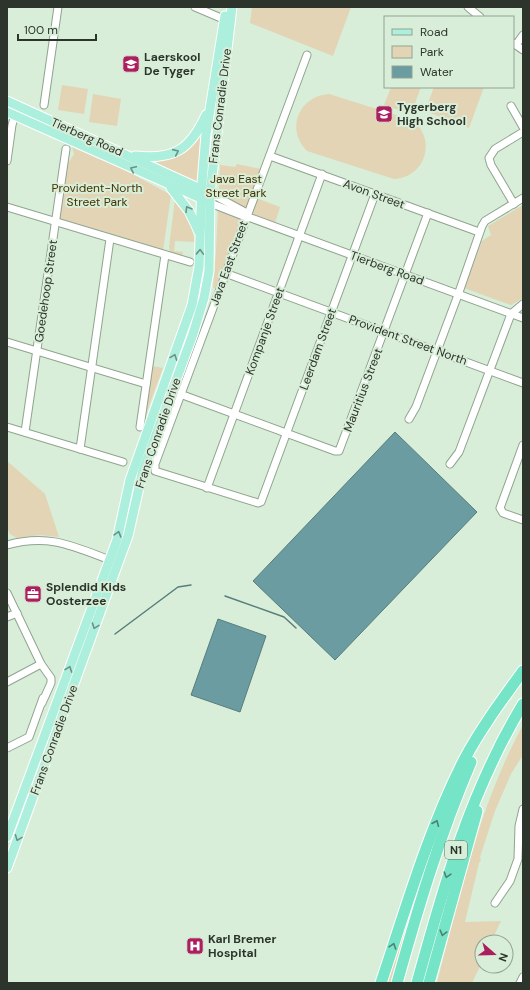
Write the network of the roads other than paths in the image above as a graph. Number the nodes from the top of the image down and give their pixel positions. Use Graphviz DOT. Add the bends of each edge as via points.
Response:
graph roads {
  1 [pos="58,7"];
  2 [pos="195,7"];
  3 [pos="227,7"];
  4 [pos="232,7"];
  5 [pos="468,7"];
  6 [pos="479,16"];
  7 [pos="228,21"];
  8 [pos="523,34"];
  9 [pos="514,44"];
  10 [pos="523,50"];
  11 [pos="307,55"];
  12 [pos="13,104"];
  13 [pos="44,105"];
  14 [pos="211,105"];
  15 [pos="511,106"];
  16 [pos="11,114"];
  17 [pos="523,127"];
  18 [pos="523,132"];
  19 [pos="66,149"];
  20 [pos="124,154"];
  21 [pos="270,156"];
  22 [pos="7,161"];
  23 [pos="322,174"];
  24 [pos="168,185"];
  25 [pos="375,194"];
  26 [pos="206,196"];
  27 [pos="523,198"];
  28 [pos="514,204"];
  29 [pos="7,207"];
  30 [pos="428,214"];
  31 [pos="248,216"];
  32 [pos="56,222"];
  33 [pos="479,232"];
  34 [pos="300,236"];
  35 [pos="200,237"];
  36 [pos="110,238"];
  37 [pos="165,255"];
  38 [pos="353,256"];
  39 [pos="190,262"];
  40 [pos="225,273"];
  41 [pos="406,275"];
  42 [pos="279,293"];
  43 [pos="458,294"];
  44 [pos="523,304"];
  45 [pos="332,312"];
  46 [pos="511,314"];
  47 [pos="523,318"];
  48 [pos="385,332"];
  49 [pos="7,342"];
  50 [pos="37,351"];
  51 [pos="437,351"];
  52 [pos="92,367"];
  53 [pos="490,371"];
  54 [pos="523,383"];
  55 [pos="146,384"];
  56 [pos="180,394"];
  57 [pos="234,414"];
  58 [pos="408,419"];
  59 [pos="7,427"];
  60 [pos="140,427"];
  61 [pos="25,432"];
  62 [pos="286,433"];
  63 [pos="523,445"];
  64 [pos="80,449"];
  65 [pos="123,462"];
  66 [pos="450,464"];
  67 [pos="207,488"];
  68 [pos="523,520"];
  69 [pos="7,546"];
  70 [pos="109,560"];
  71 [pos="118,563"];
  72 [pos="7,593"];
  73 [pos="16,613"];
  74 [pos="7,617"];
  75 [pos="43,666"];
  76 [pos="523,672"];
  77 [pos="7,682"];
  78 [pos="523,704"];
  79 [pos="512,723"];
  80 [pos="7,748"];
  81 [pos="523,810"];
  82 [pos="7,837"];
  83 [pos="7,868"];
  84 [pos="495,903"];
  85 [pos="523,977"];
  86 [pos="381,983"];
  87 [pos="397,983"];
  88 [pos="416,983"];
  89 [pos="429,983"];
  90 [pos="520,983"];
  1 -- 13 [label="street"];
  2 -- 7 [label="street"];
  3 -- 7 [label="main road, Frans Conradie Drive"];
  4 -- 7 [label="main road, Frans Conradie Drive"];
  5 -- 6 [label="street"];
  7 -- 14 [label="main road, Frans Conradie Drive"];
  7 -- 26 [label="main road, Frans Conradie Drive"];
  8 -- 9 [label="street"];
  9 -- 10 [label="street"];
  11 -- 21 [label="street, Java East Street"];
  12 -- 16 [label="street"];
  12 -- 20 [label="main road, Tierberg Road"];
  20 -- 14 [label="main road, one-way" via="156,158 179,151 196,136"];
  14 -- 26 [label="main road, Frans Conradie Drive"];
  15 -- 17 [label="street"];
  16 -- 22 [label="street"];
  24 -- 16 [label="main road, Tierberg Road, one-way"];
  18 -- 28 [label="street" via="495,149 489,158"];
  19 -- 32 [label="street, Goedehoop Street"];
  20 -- 26 [label="main road, Tierberg Road"];
  21 -- 23 [label="street, Avon Street"];
  21 -- 31 [label="street, Java East Street"];
  23 -- 25 [label="street, Avon Street"];
  23 -- 34 [label="street, Kompanje Street"];
  24 -- 26 [label="main road, Tierberg Road"];
  35 -- 24 [label="main road, one-way" via="189,210"];
  25 -- 30 [label="street, Avon Street"];
  25 -- 38 [label="street, Leerdam Street"];
  26 -- 31 [label="street, Tierberg Road"];
  26 -- 35 [label="main road, Frans Conradie Drive"];
  26 -- 71 [label="main road, Frans Conradie Drive" via="209,271 202,305 143,470 128,536"];
  27 -- 28 [label="street"];
  28 -- 33 [label="street" via="484,222"];
  29 -- 32 [label="street"];
  30 -- 33 [label="street, Avon Street"];
  30 -- 41 [label="street, Mauritius Street"];
  31 -- 34 [label="street, Tierberg Road"];
  31 -- 40 [label="street, Java East Street"];
  32 -- 36 [label="street"];
  32 -- 50 [label="street, Goedehoop Street"];
  33 -- 43 [label="street"];
  34 -- 38 [label="street, Tierberg Road"];
  34 -- 42 [label="street, Kompanje Street"];
  70 -- 35 [label="main road, Frans Conradie Drive, one-way" via="120,529 134,467 192,305 199,267"];
  36 -- 37 [label="street"];
  36 -- 52 [label="street"];
  37 -- 39 [label="street"];
  37 -- 55 [label="street"];
  38 -- 41 [label="street, Tierberg Road"];
  38 -- 45 [label="street, Leerdam Street"];
  40 -- 42 [label="street, Provident Street North"];
  40 -- 56 [label="street, Java East Street"];
  41 -- 43 [label="street, Tierberg Road"];
  41 -- 48 [label="street, Mauritius Street"];
  42 -- 45 [label="street, Provident Street North"];
  42 -- 57 [label="street, Kompanje Street"];
  43 -- 46 [label="street, Tierberg Road"];
  43 -- 51 [label="street"];
  44 -- 46 [label="street"];
  45 -- 48 [label="street, Provident Street North"];
  45 -- 62 [label="street, Leerdam Street"];
  46 -- 47 [label="street, Tierberg Road"];
  46 -- 53 [label="street"];
  48 -- 51 [label="street, Provident Street North"];
  48 -- 62 [label="street, Mauritius Street" via="341,448 335,451"];
  49 -- 50 [label="street"];
  50 -- 52 [label="street"];
  50 -- 61 [label="street, Goedehoop Street"];
  51 -- 53 [label="street, Provident Street North"];
  51 -- 58 [label="street" via="416,407"];
  52 -- 55 [label="street"];
  52 -- 64 [label="street"];
  53 -- 54 [label="street, Provident Street North"];
  53 -- 66 [label="street" via="460,452"];
  55 -- 60 [label="street"];
  56 -- 57 [label="street"];
  56 -- 67 [label="street, Java East Street" via="154,465 155,471"];
  57 -- 62 [label="street"];
  57 -- 67 [label="street, Kompanje Street"];
  59 -- 61 [label="street"];
  61 -- 64 [label="street"];
  62 -- 67 [label="street, Leerdam Street" via="259,503"];
  63 -- 68 [label="street" via="500,506 503,513"];
  64 -- 65 [label="street"];
  69 -- 70 [label="street" via="35,540 56,541"];
  70 -- 71 [label="street"];
  82 -- 70 [label="main road, Frans Conradie Drive, one-way"];
  71 -- 83 [label="main road, Frans Conradie Drive, one-way"];
  72 -- 73 [label="street"];
  73 -- 74 [label="street"];
  73 -- 75 [label="street"];
  75 -- 77 [label="street"];
  75 -- 80 [label="street" via="49,682 28,737"];
  86 -- 76 [label="highway, one-way" via="415,878 447,796 489,717"];
  76 -- 87 [label="highway, N1" via="488,730 454,803 429,871"];
  78 -- 79 [label="highway, N1"];
  79 -- 88 [label="highway, N1, one-way" via="485,776 460,836"];
  79 -- 89 [label="highway, one-way" via="478,807"];
  81 -- 84 [label="street" via="519,826 518,859 510,881"];
  85 -- 90 [label="street"];
}
